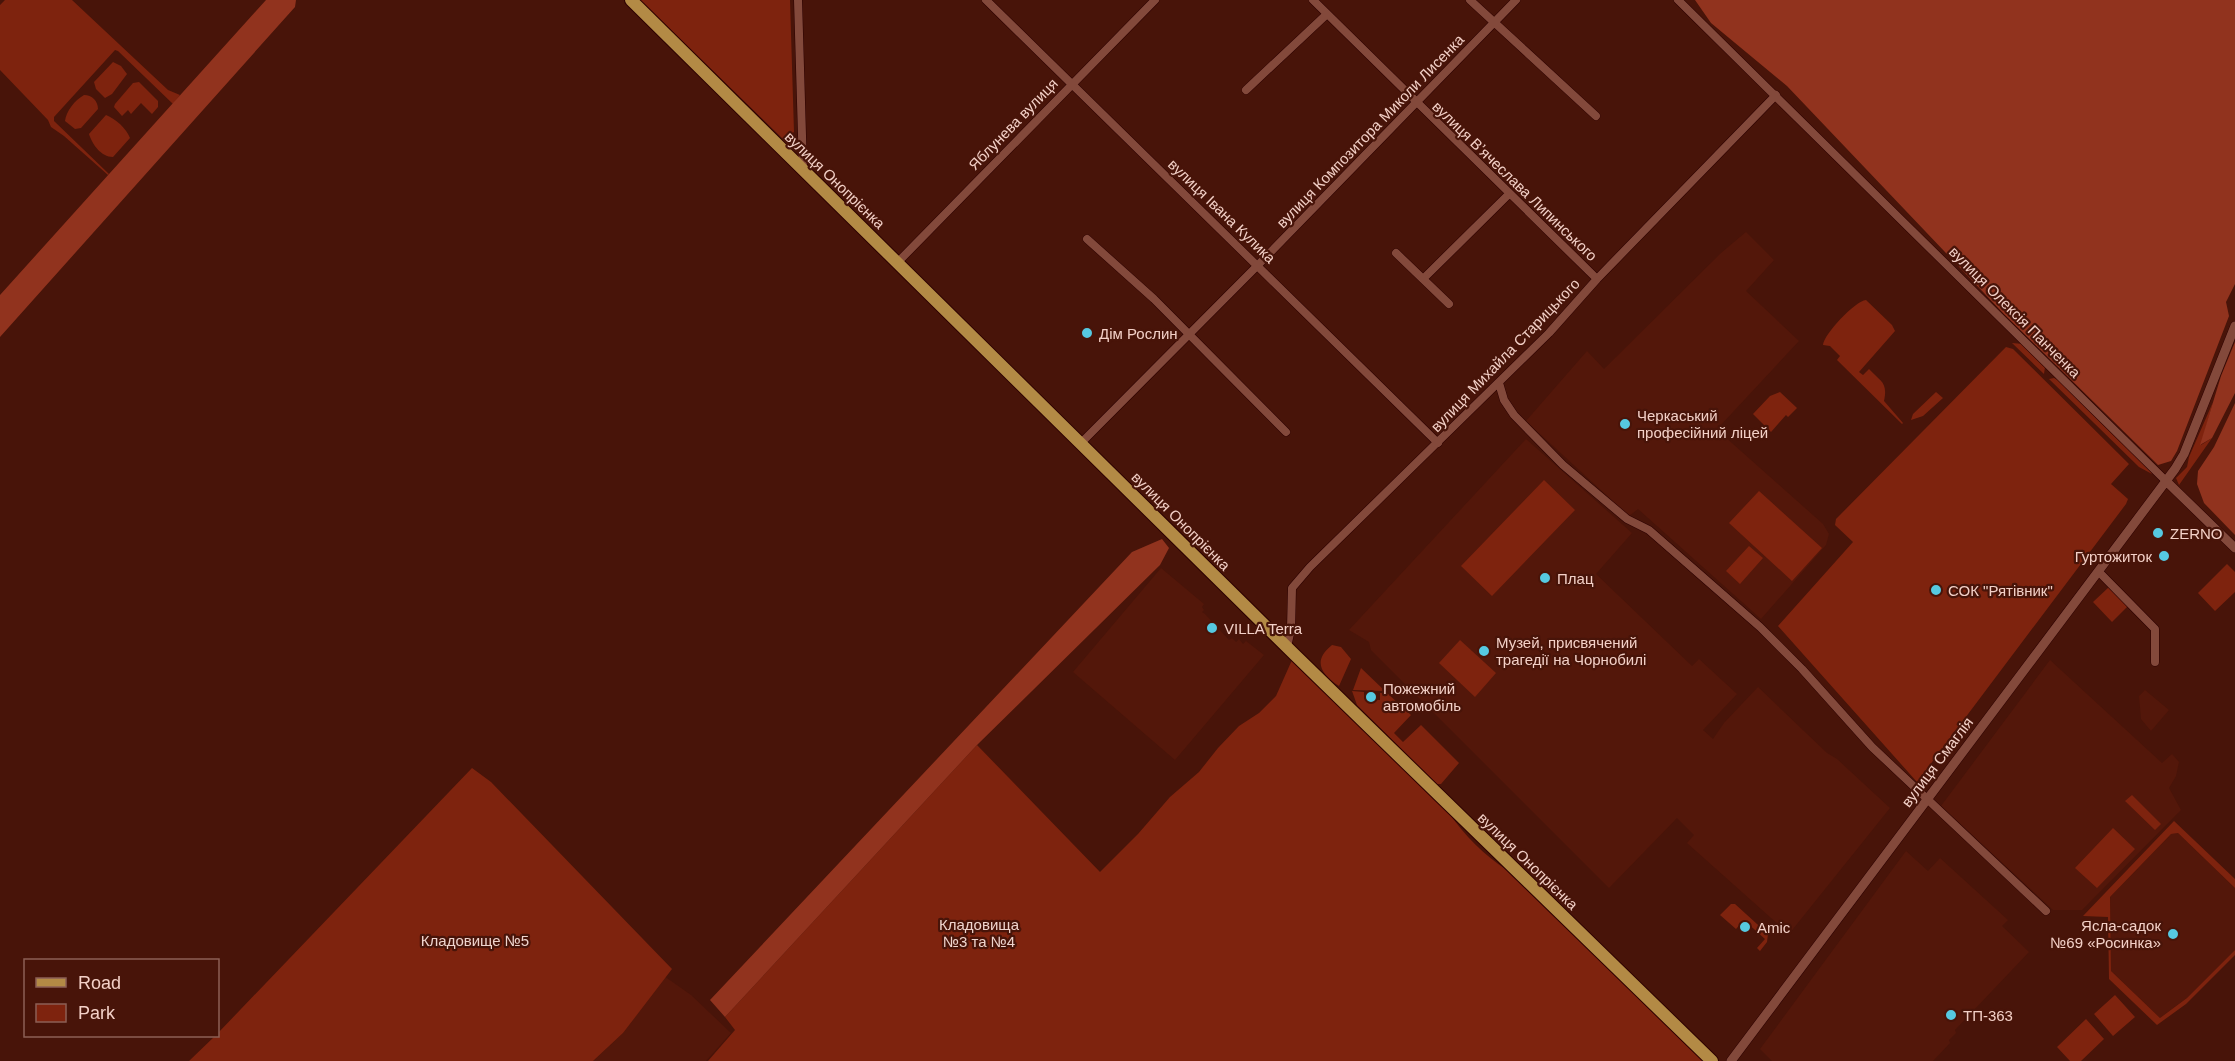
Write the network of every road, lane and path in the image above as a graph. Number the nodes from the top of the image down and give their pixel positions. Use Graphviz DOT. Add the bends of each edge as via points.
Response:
graph roads {
  1 [pos="631,0"];
  2 [pos="798,0"];
  3 [pos="986,0"];
  4 [pos="1313,0"];
  5 [pos="1470,0"];
  6 [pos="1515,0"];
  7 [pos="1678,0"];
  8 [pos="1149,2"];
  9 [pos="1327,14"];
  10 [pos="1494,23"];
  11 [pos="1072,84"];
  12 [pos="1246,90"];
  13 [pos="1776,95"];
  14 [pos="1417,104"];
  15 [pos="1596,116"];
  16 [pos="802,170"];
  17 [pos="1509,194"];
  18 [pos="1087,239"];
  19 [pos="1396,253"];
  20 [pos="897,263"];
  21 [pos="1258,265"];
  22 [pos="1423,279"];
  23 [pos="1597,279"];
  24 [pos="1449,304"];
  25 [pos="2235,326"];
  26 [pos="1189,334"];
  27 [pos="1499,383"];
  28 [pos="1286,432"];
  29 [pos="1081,443"];
  30 [pos="1438,443"];
  31 [pos="2165,480"];
  32 [pos="2235,548"];
  33 [pos="2099,572"];
  34 [pos="1287,647"];
  35 [pos="2155,662"];
  36 [pos="1927,799"];
  37 [pos="2046,911"];
  38 [pos="1712,1061"];
  39 [pos="1731,1061"];
  1 -- 16 [label="main road, вулиця Онопрієнка"];
  2 -- 16 [label="street"];
  3 -- 11 [label="street, вулиця Івана Кулика"];
  4 -- 9 [label="street, вулиця Вʼячеслава Липинського"];
  5 -- 10 [label="street"];
  6 -- 10 [label="street, вулиця Композитора Миколи Лисенка"];
  7 -- 13 [label="street, вулиця Олексія Панченка"];
  8 -- 11 [label="street, Яблунева вулиця"];
  9 -- 12 [label="street"];
  9 -- 14 [label="street, вулиця Вʼячеслава Липинського"];
  10 -- 14 [label="street, вулиця Композитора Миколи Лисенка"];
  10 -- 15 [label="street"];
  11 -- 20 [label="street, Яблунева вулиця"];
  11 -- 21 [label="street, вулиця Івана Кулика"];
  13 -- 23 [label="street, вулиця Михайла Старицького"];
  13 -- 31 [label="street, вулиця Олексія Панченка"];
  14 -- 17 [label="street, вулиця Вʼячеслава Липинського"];
  14 -- 21 [label="street, вулиця Композитора Миколи Лисенка"];
  16 -- 20 [label="main road, вулиця Онопрієнка"];
  17 -- 22 [label="street"];
  17 -- 23 [label="street, вулиця Вʼячеслава Липинського"];
  18 -- 26 [label="street"];
  19 -- 22 [label="street"];
  20 -- 29 [label="main road, вулиця Онопрієнка"];
  21 -- 26 [label="street, вулиця Композитора Миколи Лисенка"];
  21 -- 30 [label="street, вулиця Івана Кулика"];
  22 -- 24 [label="street"];
  23 -- 27 [label="street, вулиця Михайла Старицького"];
  25 -- 31 [label="street, вулиця Смаглія" via="2184,454"];
  26 -- 28 [label="street"];
  26 -- 29 [label="street, вулиця Композитора Миколи Лисенка"];
  27 -- 30 [label="street, вулиця Михайла Старицького"];
  27 -- 36 [label="street" via="1514,415 1563,465 1627,519 1649,530 1760,627 1872,747"];
  29 -- 34 [label="main road, вулиця Онопрієнка"];
  30 -- 34 [label="street, вулиця Михайла Старицького" via="1292,588"];
  31 -- 32 [label="street, вулиця Олексія Панченка"];
  31 -- 33 [label="street, вулиця Смаглія"];
  33 -- 35 [label="street" via="2155,629"];
  33 -- 36 [label="street, вулиця Смаглія"];
  34 -- 38 [label="main road, вулиця Онопрієнка"];
  36 -- 37 [label="street"];
  36 -- 39 [label="street, вулиця Смаглія"];
}
